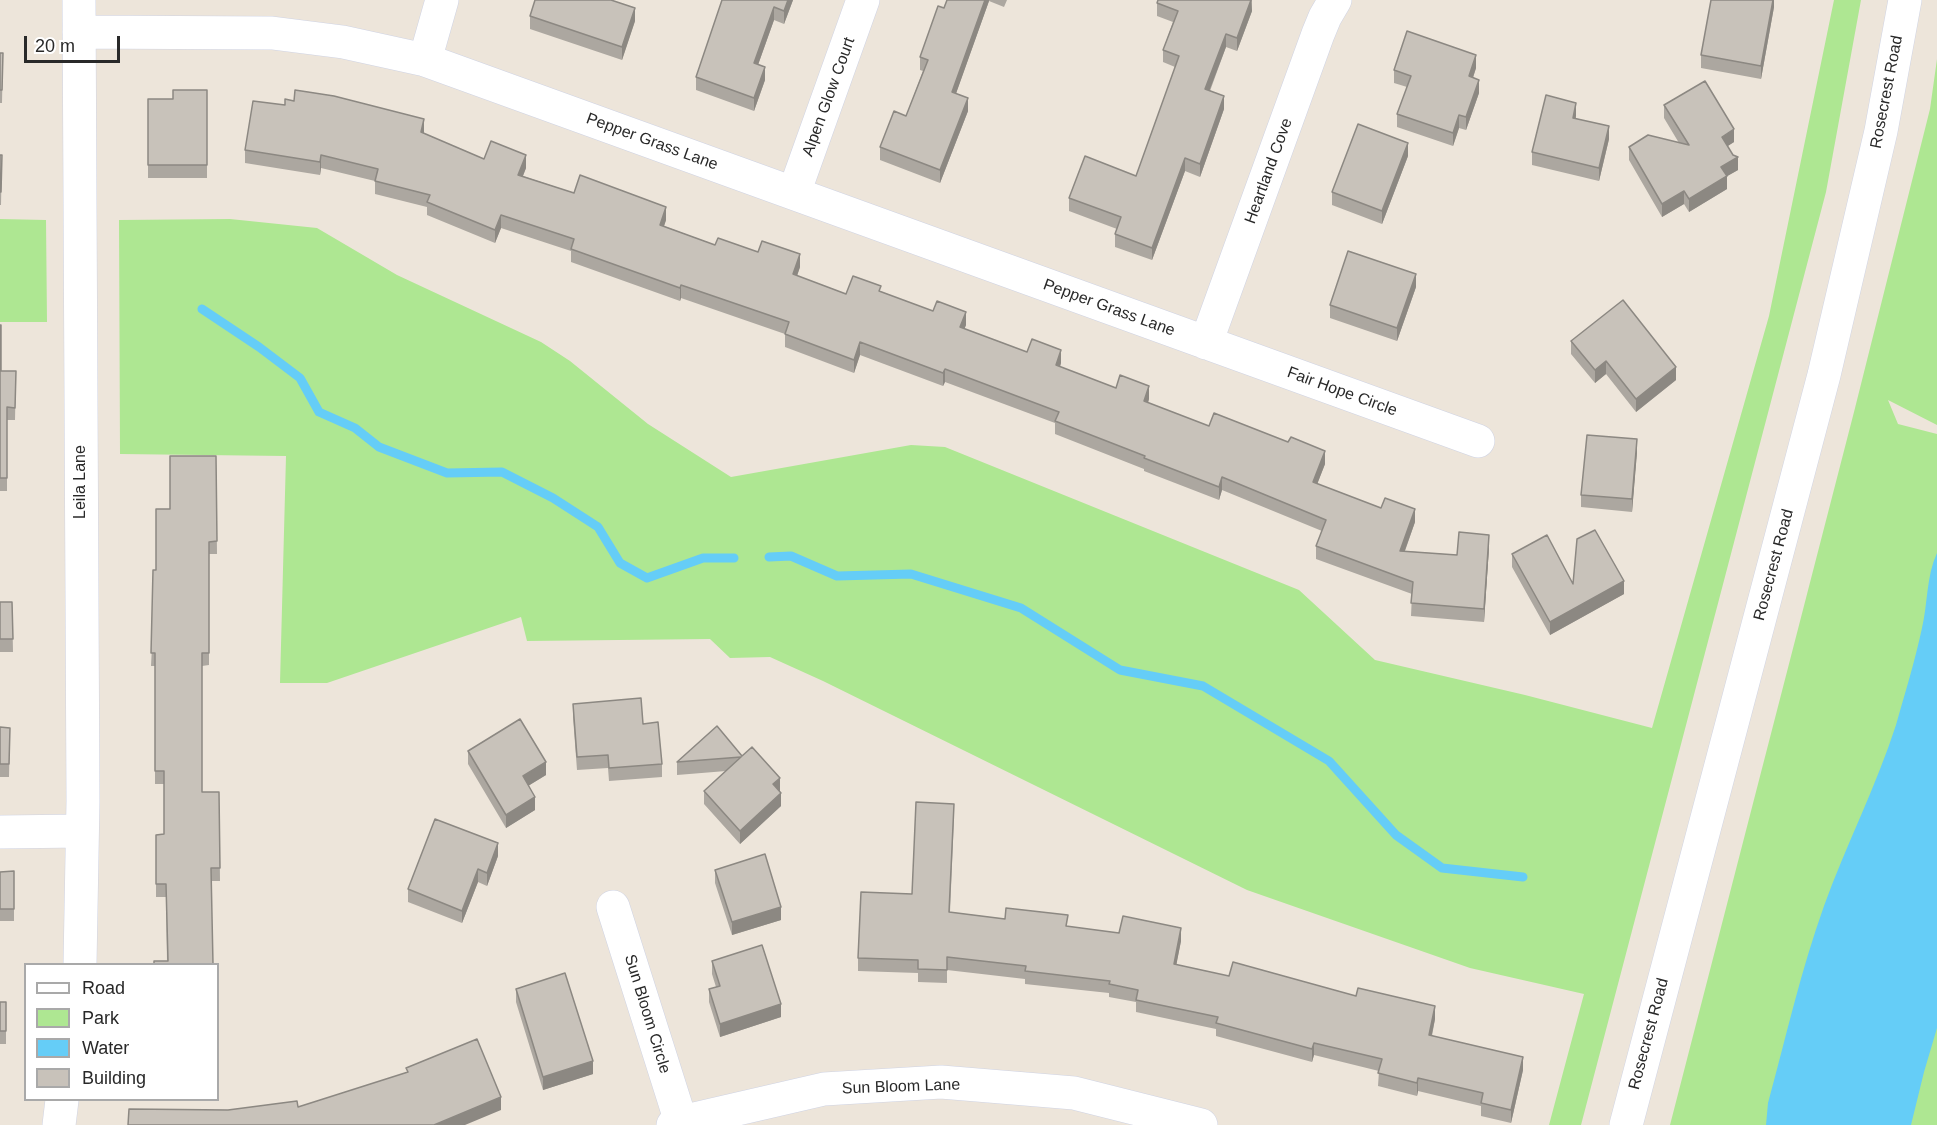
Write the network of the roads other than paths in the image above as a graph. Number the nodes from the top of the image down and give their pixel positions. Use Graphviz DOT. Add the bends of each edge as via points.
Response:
graph roads {
  1 [pos="79,0"];
  2 [pos="442,0"];
  3 [pos="863,0"];
  4 [pos="1335,0"];
  5 [pos="1905,0"];
  6 [pos="79,32"];
  7 [pos="425,60"];
  8 [pos="794,194"];
  9 [pos="1206,343"];
  10 [pos="1478,441"];
  11 [pos="82,831"];
  12 [pos="0,832"];
  13 [pos="613,907"];
  14 [pos="80,963"];
  15 [pos="62,1101"];
  16 [pos="677,1123"];
  17 [pos="58,1125"];
  18 [pos="1201,1125"];
  19 [pos="1626,1125"];
  1 -- 6 [label="street, Leila Lane"];
  2 -- 7 [label="street"];
  3 -- 8 [label="street, Alpen Glow Court"];
  4 -- 9 [label="street, Heartland Cove" via="1318,34"];
  5 -- 19 [label="street, Rosecrest Road" via="1881,131 1824,375"];
  6 -- 7 [label="street, Pepper Grass Lane" via="272,33 343,42"];
  6 -- 11 [label="street, Leila Lane"];
  7 -- 8 [label="street, Pepper Grass Lane"];
  8 -- 9 [label="street, Pepper Grass Lane"];
  9 -- 10 [label="street, Fair Hope Circle"];
  11 -- 12 [label="street"];
  11 -- 14 [label="street, Leila Lane"];
  13 -- 16 [label="street, Sun Bloom Circle"];
  15 -- 17 [label="street"];
  16 -- 18 [label="street, Sun Bloom Lane" via="824,1089 941,1082 1074,1093"];
}
